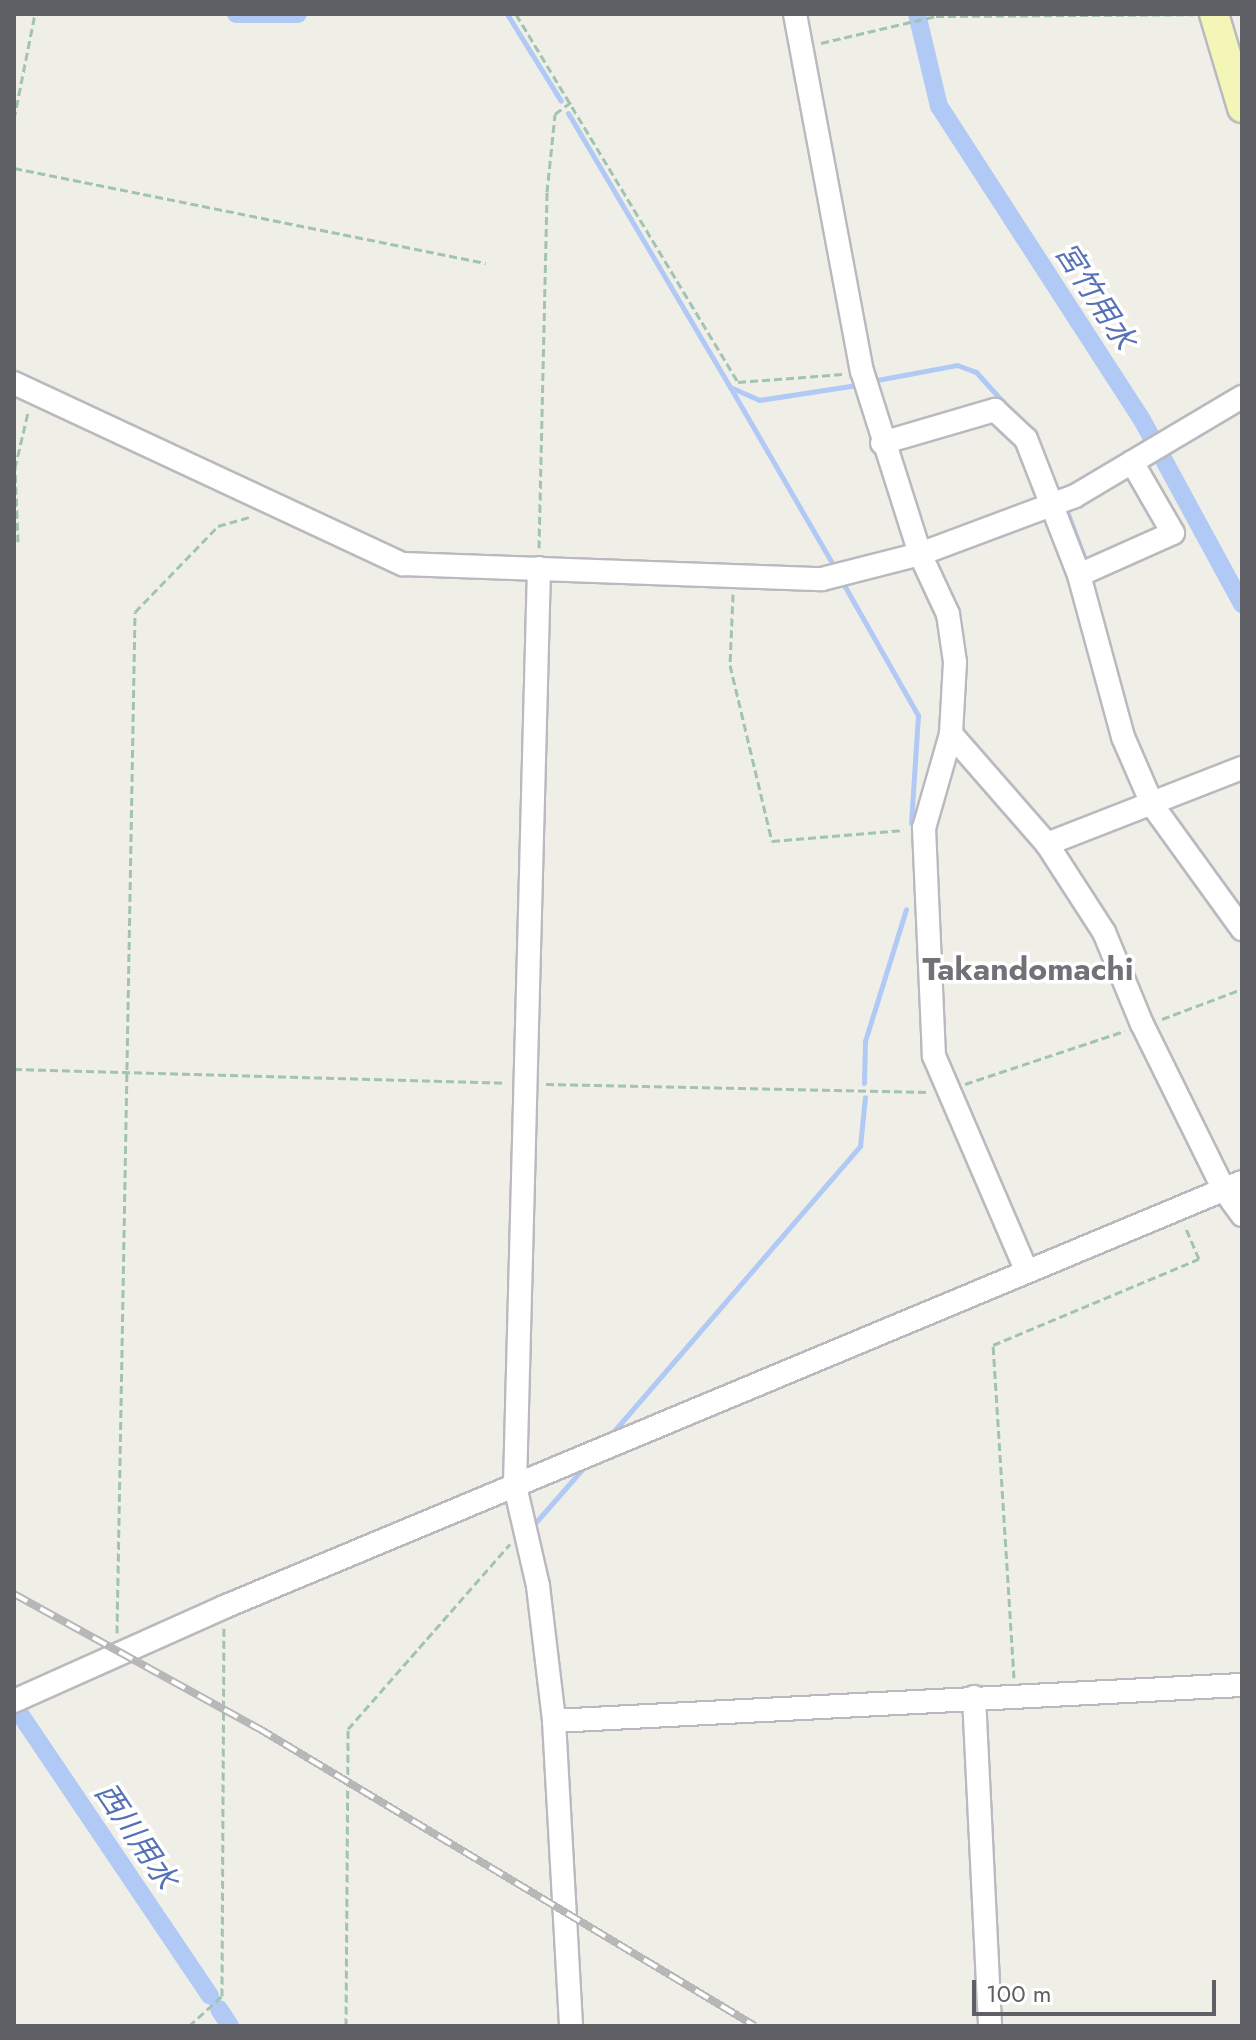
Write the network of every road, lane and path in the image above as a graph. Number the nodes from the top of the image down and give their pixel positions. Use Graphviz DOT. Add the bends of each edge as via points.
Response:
graph roads {
  1 [pos="35,14"];
  2 [pos="516,14"];
  3 [pos="795,14"];
  4 [pos="1214,14"];
  5 [pos="936,16"];
  6 [pos="802,48"];
  7 [pos="572,101"];
  8 [pos="1242,108"];
  9 [pos="14,119"];
  10 [pos="14,168"];
  11 [pos="486,263"];
  12 [pos="862,371"];
  13 [pos="23,387"];
  14 [pos="1242,397"];
  15 [pos="882,443"];
  16 [pos="1137,459"];
  17 [pos="1052,504"];
  18 [pos="279,507"];
  19 [pos="18,542"];
  20 [pos="920,554"];
  21 [pos="539,568"];
  22 [pos="1079,575"];
  23 [pos="734,576"];
  24 [pos="951,734"];
  25 [pos="1242,768"];
  26 [pos="1163,802"];
  27 [pos="924,828"];
  28 [pos="1047,844"];
  29 [pos="1242,929"];
  30 [pos="1242,989"];
  31 [pos="1142,1024"];
  32 [pos="14,1069"];
  33 [pos="125,1073"];
  34 [pos="525,1083"];
  35 [pos="949,1088"];
  36 [pos="1233,1186"];
  37 [pos="1176,1207"];
  38 [pos="1242,1215"];
  39 [pos="1026,1270"];
  40 [pos="515,1486"];
  41 [pos="526,1526"];
  42 [pos="224,1607"];
  43 [pos="117,1657"];
  44 [pos="1242,1685"];
  45 [pos="1015,1694"];
  46 [pos="974,1697"];
  47 [pos="14,1701"];
  48 [pos="554,1721"];
  49 [pos="189,2026"];
  50 [pos="346,2026"];
  51 [pos="571,2026"];
  52 [pos="990,2026"];
  1 -- 9 [label="path"];
  2 -- 7 [label="path"];
  3 -- 6 [label="street"];
  4 -- 5 [label="path"];
  4 -- 8 [label="main road"];
  5 -- 6 [label="path"];
  6 -- 12 [label="street"];
  7 -- 12 [label="path" via="738,382"];
  7 -- 21 [label="path" via="555,114 547,192"];
  10 -- 11 [label="path"];
  12 -- 15 [label="street"];
  13 -- 18 [label="street"];
  13 -- 19 [label="path" via="15,468"];
  14 -- 16 [label="street"];
  15 -- 17 [label="street" via="995,410 1026,439"];
  15 -- 20 [label="street"];
  16 -- 17 [label="street"];
  16 -- 22 [label="street" via="1173,533"];
  17 -- 20 [label="street"];
  17 -- 22 [label="street"];
  18 -- 21 [label="street" via="403,564"];
  18 -- 33 [label="path" via="218,526 135,612"];
  20 -- 23 [label="street" via="822,579"];
  20 -- 24 [label="street" via="948,614 955,662"];
  21 -- 23 [label="street"];
  21 -- 34 [label="street"];
  22 -- 26 [label="street" via="1123,737"];
  23 -- 27 [label="path" via="730,665 772,841"];
  24 -- 27 [label="street"];
  24 -- 28 [label="street"];
  25 -- 26 [label="street"];
  26 -- 28 [label="street"];
  26 -- 29 [label="street"];
  27 -- 35 [label="street" via="934,1056"];
  28 -- 31 [label="street" via="1104,932"];
  30 -- 31 [label="path"];
  31 -- 35 [label="path"];
  31 -- 36 [label="street"];
  32 -- 33 [label="path"];
  33 -- 34 [label="path"];
  33 -- 43 [label="path"];
  34 -- 35 [label="path" via="929,1092"];
  34 -- 40 [label="street"];
  35 -- 39 [label="street"];
  36 -- 37 [label="street"];
  36 -- 38 [label="street"];
  37 -- 39 [label="street"];
  37 -- 45 [label="path" via="1199,1259 993,1345"];
  39 -- 40 [label="street"];
  40 -- 41 [label="street"];
  40 -- 42 [label="street"];
  41 -- 48 [label="street"];
  41 -- 50 [label="path" via="348,1729"];
  42 -- 43 [label="street"];
  42 -- 49 [label="path" via="222,1996"];
  43 -- 47 [label="street"];
  44 -- 45 [label="street"];
  45 -- 46 [label="street"];
  46 -- 48 [label="street"];
  46 -- 52 [label="street"];
  48 -- 51 [label="street"];
}
